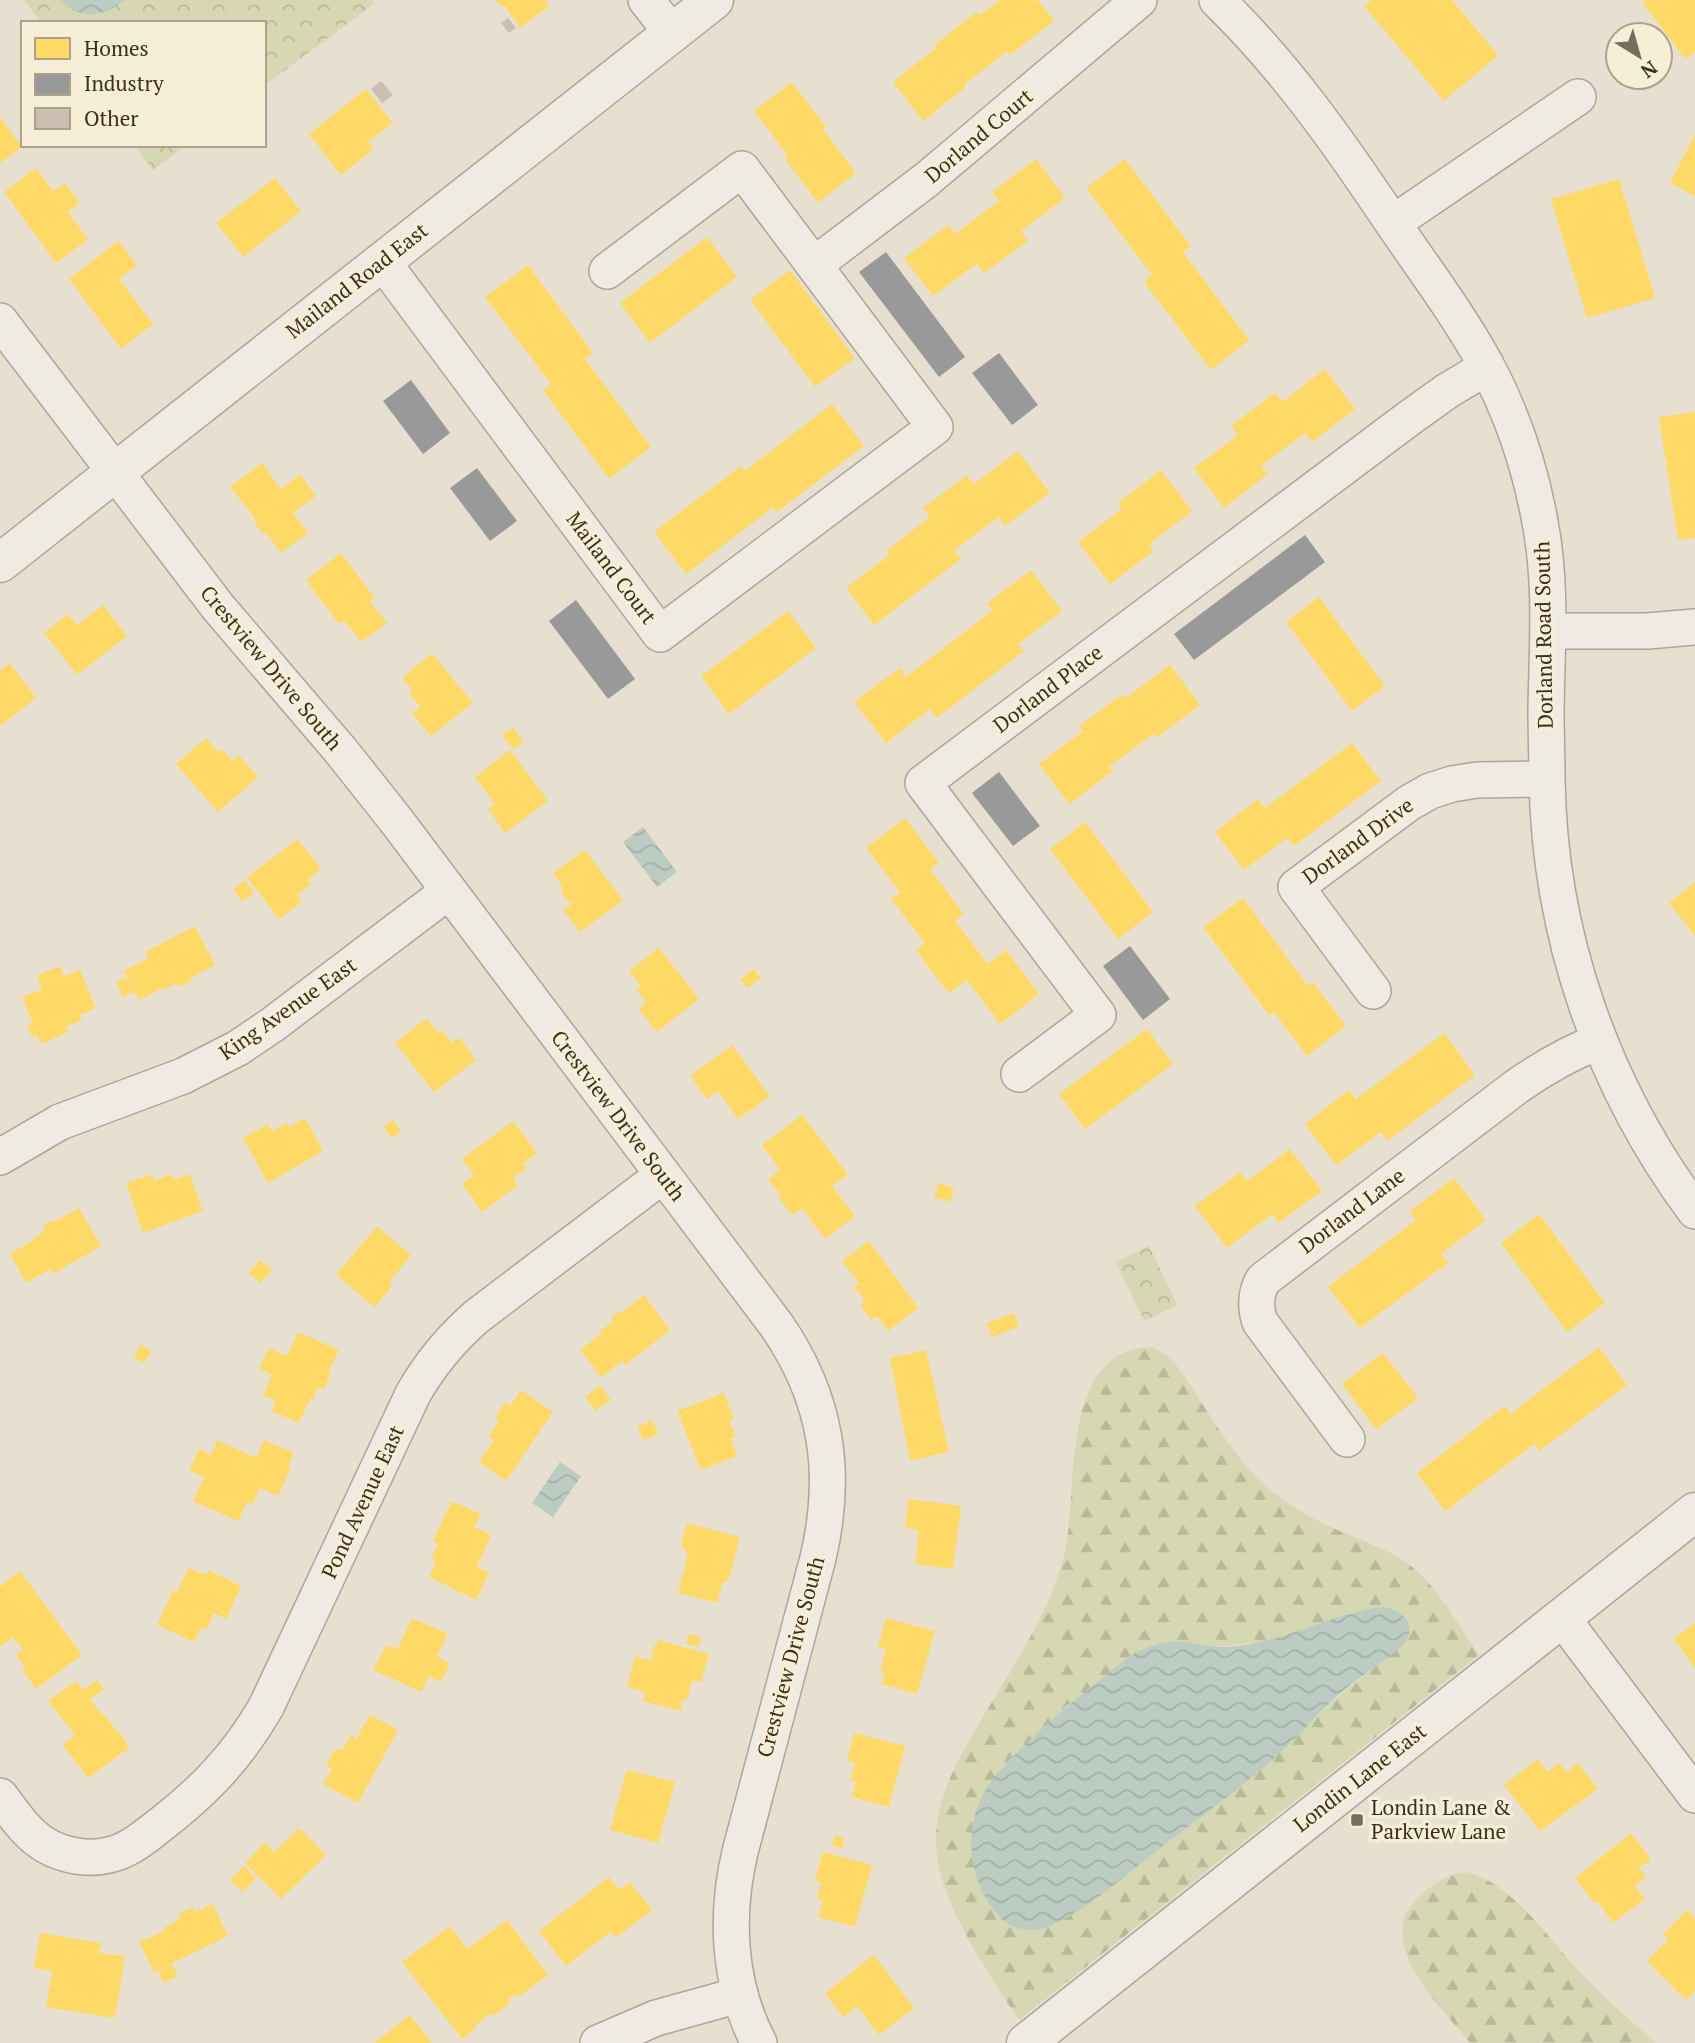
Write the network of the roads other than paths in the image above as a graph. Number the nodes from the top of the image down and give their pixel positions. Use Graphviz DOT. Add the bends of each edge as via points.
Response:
graph roads {
  1 [pos="646,0"];
  2 [pos="714,0"];
  3 [pos="1139,0"];
  4 [pos="1217,0"];
  5 [pos="671,33"];
  6 [pos="1578,97"];
  7 [pos="1393,223"];
  8 [pos="382,261"];
  9 [pos="814,265"];
  10 [pos="607,271"];
  11 [pos="0,321"];
  12 [pos="1487,367"];
  13 [pos="115,472"];
  14 [pos="0,564"];
  15 [pos="1695,627"];
  16 [pos="1548,631"];
  17 [pos="1547,779"];
  18 [pos="449,891"];
  19 [pos="1373,990"];
  20 [pos="1600,1041"];
  21 [pos="1019,1074"];
  22 [pos="0,1157"];
  23 [pos="663,1175"];
  24 [pos="1695,1211"];
  25 [pos="1347,1439"];
  26 [pos="1695,1513"];
  27 [pos="1562,1618"];
  28 [pos="1695,1795"];
  29 [pos="0,1796"];
  30 [pos="739,1995"];
  31 [pos="598,2043"];
  32 [pos="759,2043"];
  33 [pos="1026,2043"];
  1 -- 5 [label="street"];
  2 -- 5 [label="street, Mailand Road East"];
  3 -- 9 [label="street, Dorland Court" via="926,180"];
  4 -- 7 [label="street, Dorland Road South" via="1295,85"];
  5 -- 8 [label="street, Mailand Road East"];
  6 -- 7 [label="street"];
  7 -- 12 [label="street, Dorland Road South"];
  8 -- 9 [label="street, Mailand Court" via="660,634 935,427"];
  8 -- 13 [label="street, Mailand Road East"];
  9 -- 10 [label="street" via="742,169"];
  11 -- 13 [label="street, Crestview Drive South"];
  12 -- 16 [label="street, Dorland Road South" via="1516,431 1537,502 1547,570"];
  12 -- 21 [label="street, Dorland Place" via="1416,413 923,783 1098,1015"];
  13 -- 14 [label="street, Mailand Road East"];
  13 -- 18 [label="street, Crestview Drive South" via="218,607 349,761"];
  15 -- 16 [label="street"];
  16 -- 17 [label="street, Dorland Road South"];
  17 -- 19 [label="street, Dorland Drive" via="1477,780 1430,792 1296,887"];
  17 -- 20 [label="street, Dorland Road South" via="1552,863 1562,920"];
  18 -- 22 [label="street, King Avenue East" via="238,1048 183,1076 60,1122"];
  18 -- 23 [label="street, Crestview Drive South"];
  20 -- 24 [label="street, Dorland Road South" via="1644,1134"];
  20 -- 25 [label="street, Dorland Lane" via="1551,1063 1516,1087 1263,1280 1256,1296 1260,1322"];
  23 -- 29 [label="street, Pond Avenue East" via="488,1307 441,1352 413,1394 272,1695 243,1744 186,1805 130,1847 102,1857 72,1855 45,1845 28,1832"];
  23 -- 30 [label="street, Crestview Drive South" via="794,1353 814,1399 828,1462 821,1545 736,1874 732,1941"];
  26 -- 27 [label="street, Londin Lane East"];
  27 -- 28 [label="street"];
  27 -- 33 [label="street, Londin Lane East"];
  30 -- 31 [label="street" via="656,2018"];
  30 -- 32 [label="street, Crestview Drive South"];
}
